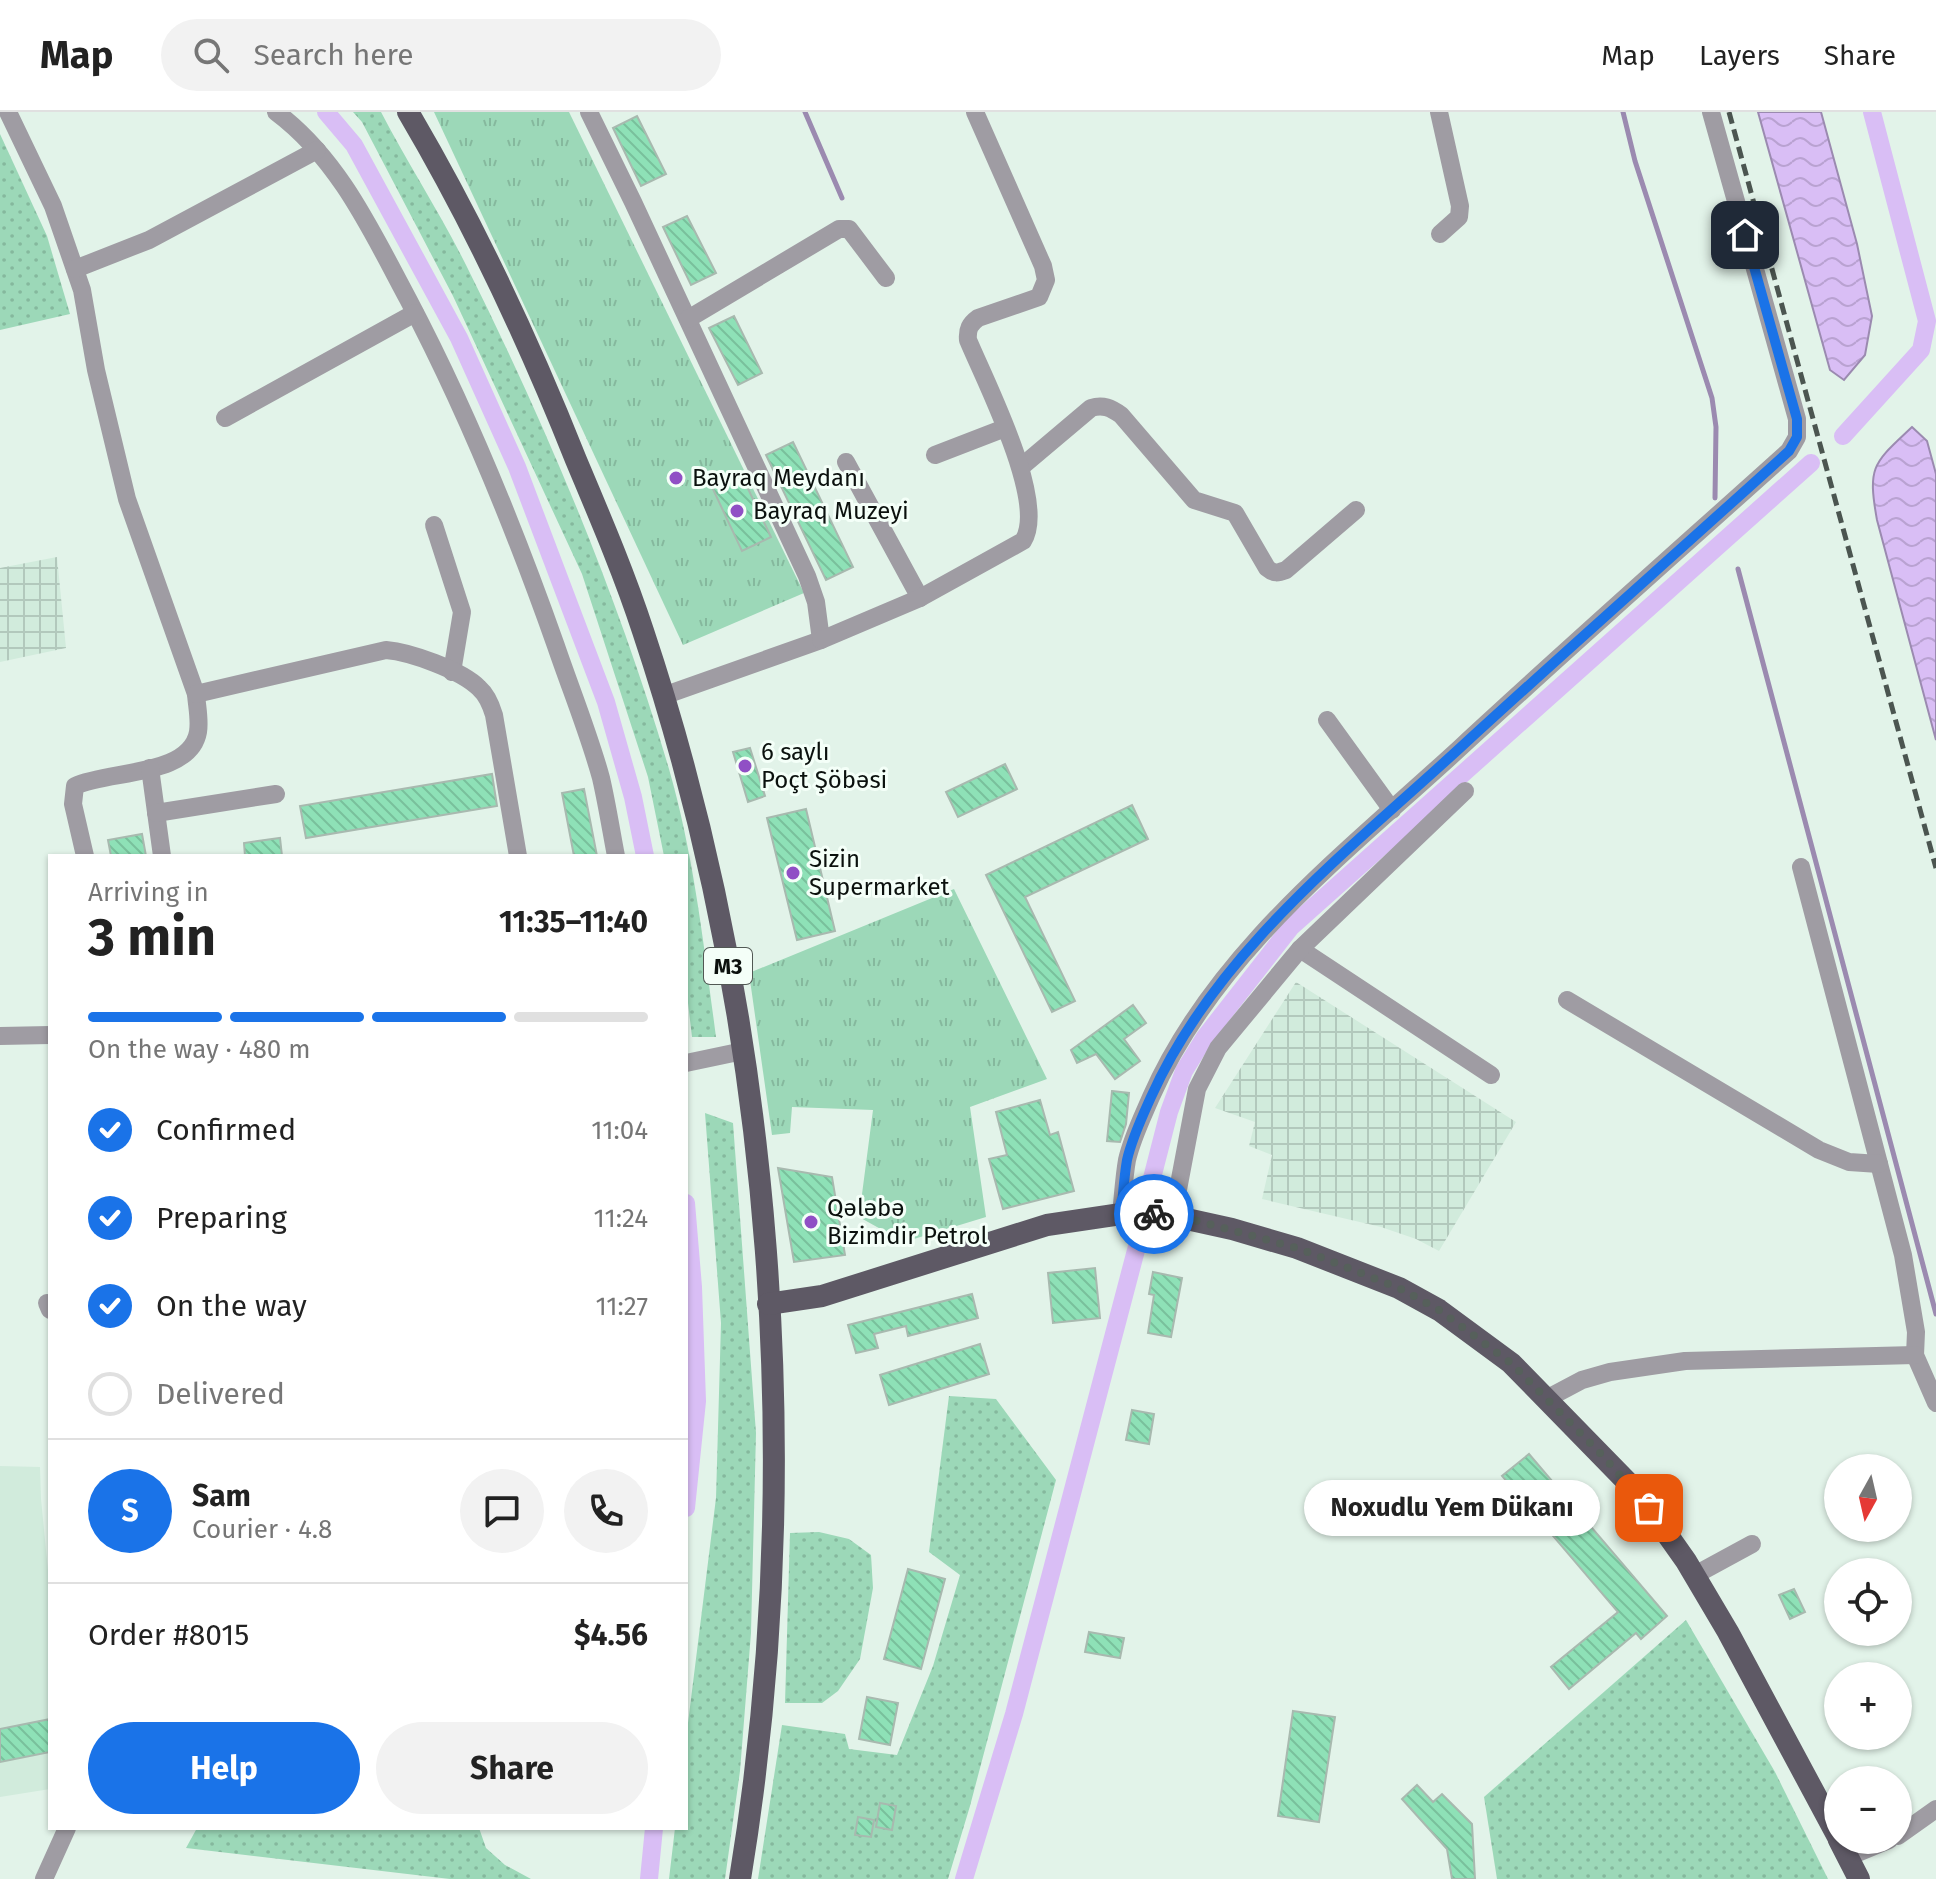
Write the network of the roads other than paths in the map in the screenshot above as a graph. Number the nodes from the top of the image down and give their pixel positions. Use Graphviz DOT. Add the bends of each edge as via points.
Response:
graph roads {
  1 [pos="8,112"];
  2 [pos="276,112"];
  3 [pos="408,112"];
  4 [pos="589,112"];
  5 [pos="975,112"];
  6 [pos="1439,112"];
  7 [pos="1711,112"];
  8 [pos="317,150"];
  9 [pos="1440,234"];
  10 [pos="75,269"];
  11 [pos="886,278"];
  12 [pos="415,313"];
  13 [pos="688,319"];
  14 [pos="225,418"];
  15 [pos="1005,428"];
  16 [pos="935,455"];
  17 [pos="846,462"];
  18 [pos="1021,467"];
  19 [pos="1356,510"];
  20 [pos="434,525"];
  21 [pos="920,598"];
  22 [pos="821,640"];
  23 [pos="452,672"];
  24 [pos="196,694"];
  25 [pos="663,696"];
  26 [pos="1327,720"];
  27 [pos="150,768"];
  28 [pos="1465,791"];
  29 [pos="276,794"];
  30 [pos="1392,810"];
  31 [pos="156,813"];
  32 [pos="85,854"];
  33 [pos="162,854"];
  34 [pos="518,854"];
  35 [pos="616,854"];
  36 [pos="1801,867"];
  37 [pos="1300,949"];
  38 [pos="1567,1000"];
  39 [pos="48,1035"];
  40 [pos="0,1036"];
  41 [pos="743,1051"];
  42 [pos="688,1063"];
  43 [pos="1491,1075"];
  44 [pos="1879,1164"];
  45 [pos="1121,1214"];
  46 [pos="1173,1216"];
  47 [pos="768,1304"];
  48 [pos="1915,1355"];
  49 [pos="1548,1398"];
  50 [pos="1936,1403"];
  51 [pos="1752,1544"];
  52 [pos="1695,1575"];
  53 [pos="1936,1809"];
  54 [pos="1824,1810"];
  55 [pos="1912,1826"];
  56 [pos="66,1830"];
  57 [pos="1846,1854"];
  58 [pos="44,1879"];
  59 [pos="740,1879"];
  60 [pos="1859,1879"];
  1 -- 10 [label="street" via="53,206"];
  2 -- 8 [label="street"];
  3 -- 25 [label="main road, M3" via="478,236 541,374 612,546"];
  4 -- 13 [label="street"];
  5 -- 15 [label="street" via="1046,280 1039,297 978,318 967,331"];
  6 -- 9 [label="street" via="1460,206 1459,217"];
  7 -- 30 [label="street" via="1797,419 1797,437 1789,451"];
  8 -- 10 [label="street" via="149,240"];
  8 -- 12 [label="street" via="339,176"];
  10 -- 24 [label="street" via="127,499"];
  11 -- 13 [label="street" via="857,237 849,229 839,229"];
  12 -- 14 [label="street"];
  12 -- 35 [label="street" via="468,420 524,554 600,776"];
  13 -- 22 [label="street" via="807,576"];
  15 -- 16 [label="street"];
  15 -- 18 [label="street"];
  17 -- 21 [label="street"];
  18 -- 19 [label="street" via="1091,408 1110,408 1194,500 1235,513 1267,568 1279,573"];
  18 -- 21 [label="street" via="1030,521 1023,541"];
  20 -- 23 [label="street" via="462,612"];
  21 -- 22 [label="street"];
  22 -- 25 [label="street"];
  23 -- 24 [label="street" via="386,650"];
  23 -- 34 [label="street" via="480,688 490,702"];
  24 -- 27 [label="street" via="193,745 182,757"];
  25 -- 41 [label="main road, M3" via="702,840"];
  26 -- 30 [label="street"];
  27 -- 31 [label="street"];
  27 -- 32 [label="street" via="75,786 73,804"];
  28 -- 37 [label="street"];
  29 -- 31 [label="street"];
  30 -- 45 [label="street" via="1272,921 1195,1017 1162,1071 1137,1129 1127,1160"];
  31 -- 33 [label="street"];
  36 -- 44 [label="street"];
  37 -- 43 [label="street"];
  37 -- 46 [label="street" via="1207,1066 1197,1089"];
  38 -- 44 [label="street" via="1819,1150 1849,1162"];
  39 -- 40 [label="street"];
  41 -- 42 [label="street"];
  41 -- 47 [label="main road, M3"];
  44 -- 48 [label="street" via="1903,1255"];
  45 -- 46 [label="main road"];
  45 -- 47 [label="main road" via="1047,1225 822,1296"];
  46 -- 49 [label="main road" via="1297,1248 1399,1288 1470,1331"];
  47 -- 59 [label="main road, M3" via="773,1425 770,1591 762,1709"];
  48 -- 49 [label="street" via="1662,1364 1582,1380"];
  48 -- 50 [label="street"];
  49 -- 52 [label="main road" via="1638,1493"];
  51 -- 52 [label="street"];
  52 -- 54 [label="main road"];
  53 -- 55 [label="street"];
  56 -- 58 [label="street"];
  57 -- 60 [label="main road"];
}
